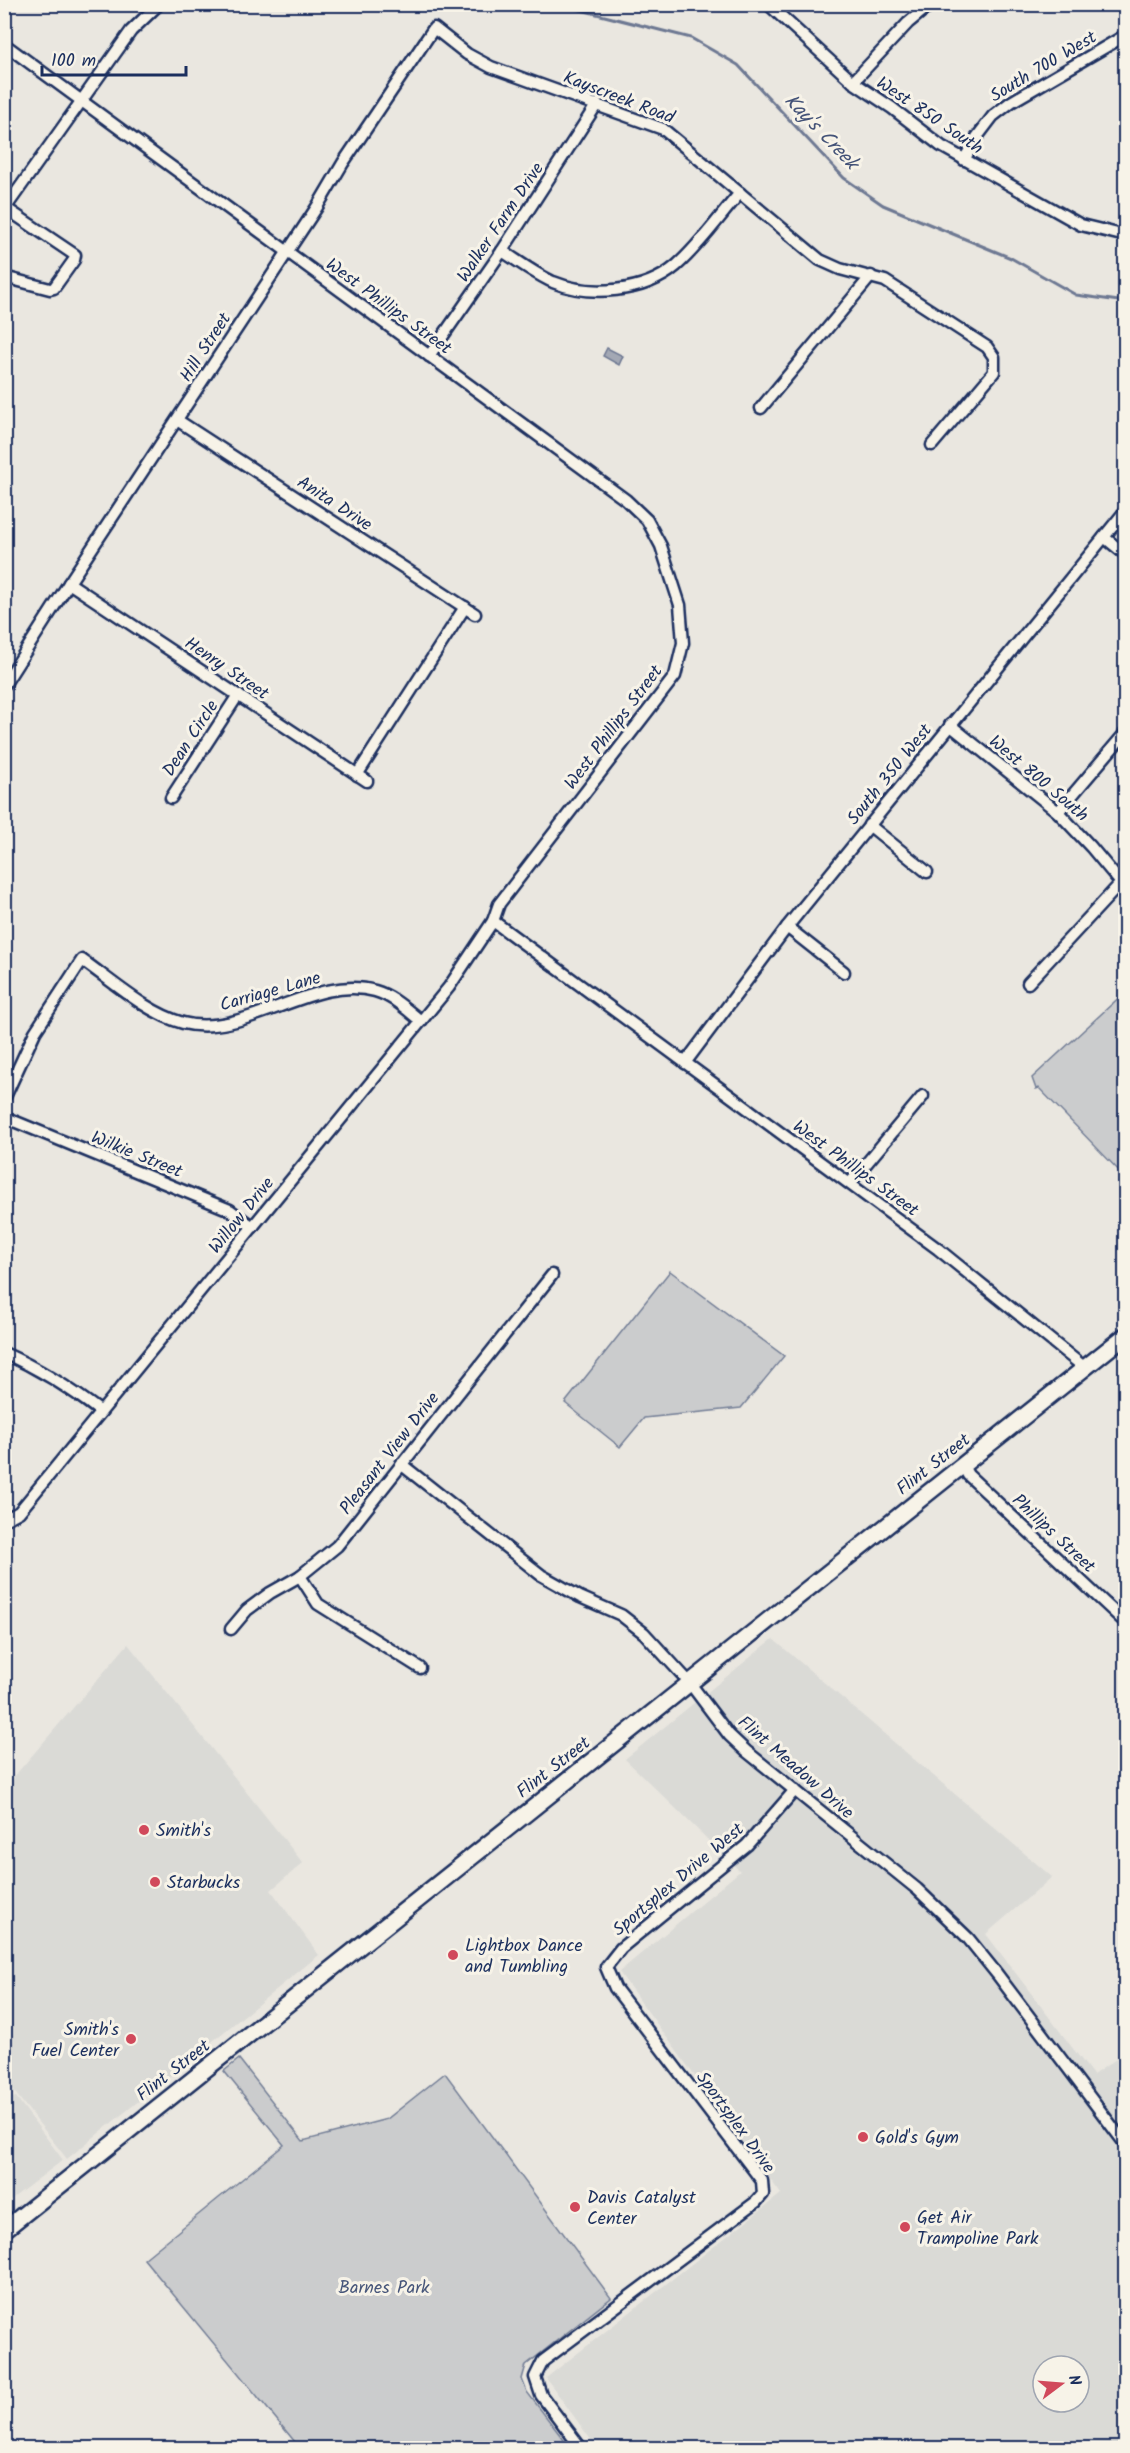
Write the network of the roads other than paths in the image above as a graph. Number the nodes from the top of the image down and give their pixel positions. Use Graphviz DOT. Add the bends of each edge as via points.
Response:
graph roads {
  1 [pos="768,4"];
  2 [pos="931,4"];
  3 [pos="157,5"];
  4 [pos="434,28"];
  5 [pos="1125,35"];
  6 [pos="4,44"];
  7 [pos="853,82"];
  8 [pos="81,100"];
  9 [pos="597,104"];
  10 [pos="964,160"];
  11 [pos="740,193"];
  12 [pos="5,208"];
  13 [pos="1125,236"];
  14 [pos="502,251"];
  15 [pos="288,252"];
  16 [pos="872,276"];
  17 [pos="4,277"];
  18 [pos="429,356"];
  19 [pos="761,408"];
  20 [pos="177,420"];
  21 [pos="932,445"];
  22 [pos="1125,510"];
  23 [pos="1104,537"];
  24 [pos="1125,555"];
  25 [pos="69,583"];
  26 [pos="465,607"];
  27 [pos="475,614"];
  28 [pos="4,685"];
  29 [pos="238,695"];
  30 [pos="950,725"];
  31 [pos="1125,732"];
  32 [pos="171,798"];
  33 [pos="1058,812"];
  34 [pos="869,825"];
  35 [pos="927,872"];
  36 [pos="1123,886"];
  37 [pos="493,921"];
  38 [pos="787,927"];
  39 [pos="844,972"];
  40 [pos="1028,982"];
  41 [pos="421,1021"];
  42 [pos="685,1063"];
  43 [pos="923,1096"];
  44 [pos="4,1099"];
  45 [pos="4,1117"];
  46 [pos="850,1183"];
  47 [pos="253,1227"];
  48 [pos="552,1275"];
  49 [pos="1125,1335"];
  50 [pos="4,1353"];
  51 [pos="1084,1368"];
  52 [pos="101,1412"];
  53 [pos="401,1464"];
  54 [pos="963,1466"];
  55 [pos="4,1520"];
  56 [pos="300,1576"];
  57 [pos="1125,1623"];
  58 [pos="231,1629"];
  59 [pos="420,1668"];
  60 [pos="689,1682"];
  61 [pos="795,1790"];
  62 [pos="606,1967"];
  63 [pos="1125,2145"];
  64 [pos="4,2230"];
  65 [pos="581,2448"];
  1 -- 7 [label="street, West 850 South"];
  2 -- 7 [label="street"];
  3 -- 8 [label="street" via="131,31"];
  4 -- 9 [label="street, Kayscreek Road" via="491,67"];
  4 -- 15 [label="street, Hill Street"];
  5 -- 10 [label="street, South 700 West" via="1011,102 993,116"];
  6 -- 8 [label="street, West Phillips Street"];
  7 -- 10 [label="street, West 850 South"];
  8 -- 12 [label="street"];
  8 -- 15 [label="street, West Phillips Street"];
  9 -- 11 [label="street, Kayscreek Road" via="663,129"];
  9 -- 14 [label="street, Walker Farm Drive"];
  10 -- 13 [label="street, West 850 South" via="1082,225"];
  11 -- 14 [label="street" via="675,266 627,288 570,287 541,276"];
  11 -- 16 [label="street, Kayscreek Road" via="820,260"];
  12 -- 17 [label="street" via="75,255 75,260 50,289"];
  14 -- 18 [label="street, Walker Farm Drive"];
  15 -- 18 [label="street, West Phillips Street"];
  15 -- 20 [label="street, Hill Street"];
  16 -- 19 [label="street"];
  16 -- 21 [label="street, Kayscreek Road" via="987,347 994,357 994,372"];
  18 -- 37 [label="street, West Phillips Street" via="626,500 647,520 661,546 680,605 683,643 675,676 499,904"];
  20 -- 25 [label="street, Hill Street"];
  20 -- 26 [label="street, Anita Drive"];
  22 -- 23 [label="street, South 350 West"];
  23 -- 24 [label="street"];
  23 -- 30 [label="street, South 350 West"];
  25 -- 28 [label="street, Hill Street"];
  25 -- 29 [label="street, Henry Street"];
  26 -- 27 [label="street, Anita Drive"];
  26 -- 29 [label="street, Henry Street" via="362,778"];
  29 -- 32 [label="street, Dean Circle"];
  30 -- 33 [label="street, West 800 South"];
  30 -- 34 [label="street, South 350 West"];
  31 -- 33 [label="street"];
  33 -- 36 [label="street, West 800 South"];
  34 -- 35 [label="street"];
  34 -- 38 [label="street, South 350 West"];
  36 -- 40 [label="street"];
  37 -- 41 [label="street, Willow Drive"];
  37 -- 42 [label="street, West Phillips Street"];
  38 -- 39 [label="street"];
  38 -- 42 [label="street, South 350 West"];
  41 -- 44 [label="street, Carriage Lane" via="393,999 356,988 330,991 229,1023 185,1023 161,1016 82,960 34,1032"];
  41 -- 47 [label="street, Willow Drive"];
  42 -- 46 [label="street, West Phillips Street"];
  43 -- 46 [label="street"];
  45 -- 47 [label="street, Wilkie Street" via="230,1210"];
  46 -- 51 [label="street, West Phillips Street"];
  47 -- 52 [label="street, Willow Drive"];
  48 -- 53 [label="street, Pleasant View Drive"];
  49 -- 51 [label="street, Flint Street"];
  50 -- 52 [label="street" via="62,1382"];
  51 -- 54 [label="street, Flint Street"];
  52 -- 55 [label="street, Willow Drive" via="19,1512"];
  53 -- 56 [label="street, Pleasant View Drive" via="337,1546"];
  53 -- 60 [label="street, Flint Meadow Drive" via="541,1575 621,1615 645,1633"];
  54 -- 57 [label="street, Phillips Street"];
  54 -- 60 [label="street, Flint Street"];
  56 -- 58 [label="street, Pleasant View Drive" via="247,1610"];
  56 -- 59 [label="street" via="318,1604"];
  60 -- 61 [label="street, Flint Meadow Drive" via="729,1734"];
  60 -- 64 [label="street, Flint Street"];
  61 -- 62 [label="street, Sportsplex Drive West" via="747,1845 621,1948"];
  61 -- 63 [label="street, Flint Meadow Drive" via="917,1889 968,1938"];
  62 -- 65 [label="street, Sportsplex Drive" via="615,1988 762,2181 763,2194 543,2361 535,2377 541,2395"];
}
